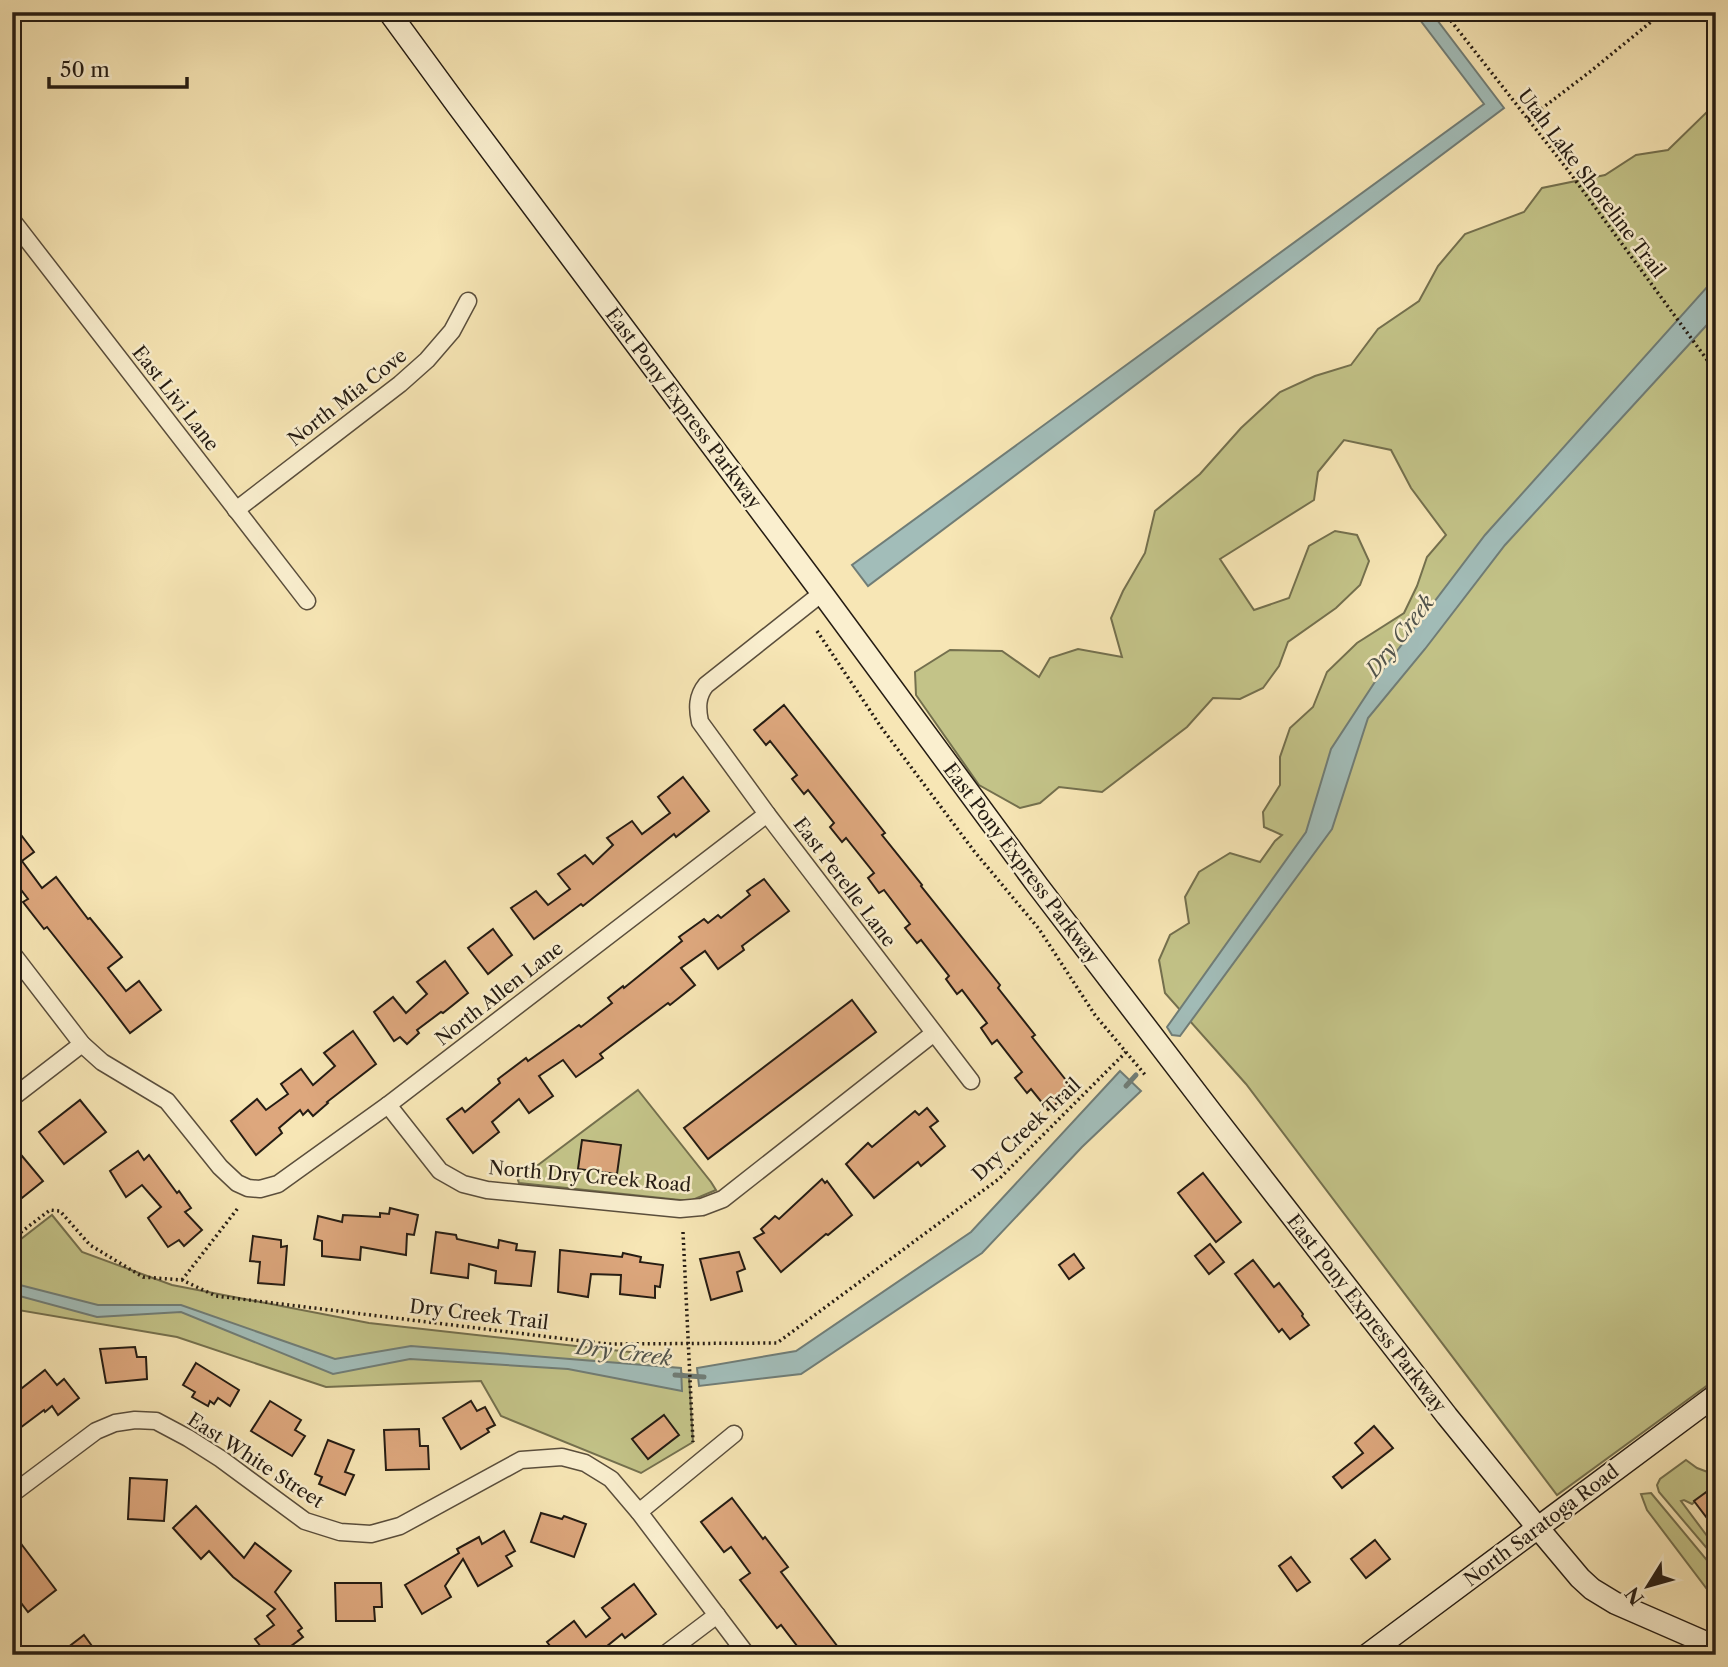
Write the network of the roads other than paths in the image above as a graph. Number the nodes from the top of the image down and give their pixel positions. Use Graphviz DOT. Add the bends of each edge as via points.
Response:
graph roads {
  1 [pos="389,12"];
  2 [pos="12,220"];
  3 [pos="468,301"];
  4 [pos="236,510"];
  5 [pos="822,593"];
  6 [pos="307,601"];
  7 [pos="767,814"];
  8 [pos="12,953"];
  9 [pos="934,1033"];
  10 [pos="82,1044"];
  11 [pos="971,1081"];
  12 [pos="12,1098"];
  13 [pos="388,1105"];
  14 [pos="1716,1395"];
  15 [pos="734,1434"];
  16 [pos="12,1494"];
  17 [pos="639,1512"];
  18 [pos="1538,1528"];
  19 [pos="716,1615"];
  20 [pos="1716,1647"];
  21 [pos="664,1655"];
  22 [pos="747,1655"];
  23 [pos="1367,1655"];
  1 -- 5 [label="street, East Pony Express Parkway"];
  2 -- 4 [label="street, East Livi Lane"];
  3 -- 4 [label="street, North Mia Cove" via="452,331 427,360"];
  4 -- 6 [label="street, East Livi Lane"];
  5 -- 7 [label="street, East Perelle Lane" via="706,685 698,704 702,727"];
  5 -- 18 [label="street, East Pony Express Parkway" via="1202,1101"];
  7 -- 9 [label="street, East Perelle Lane"];
  7 -- 13 [label="street, North Allen Lane"];
  8 -- 10 [label="street"];
  9 -- 11 [label="street, East Perelle Lane"];
  9 -- 13 [label="street, North Dry Creek Road" via="723,1199 702,1207 680,1209 463,1184 440,1171"];
  10 -- 12 [label="street"];
  10 -- 13 [label="street, North Allen Lane" via="171,1106 220,1167 248,1188 278,1184"];
  14 -- 18 [label="street, North Saratoga Road"];
  15 -- 17 [label="street"];
  16 -- 17 [label="street, East White Street" via="96,1431 135,1420 156,1421 188,1438 304,1521 340,1532 371,1534 400,1526 521,1460 543,1458 562,1457 598,1470"];
  17 -- 19 [label="street, East White Street"];
  18 -- 20 [label="street, East Pony Express Parkway" via="1580,1578 1604,1597"];
  18 -- 23 [label="street, North Saratoga Road"];
  19 -- 21 [label="street"];
  19 -- 22 [label="street, East White Street"];
}
